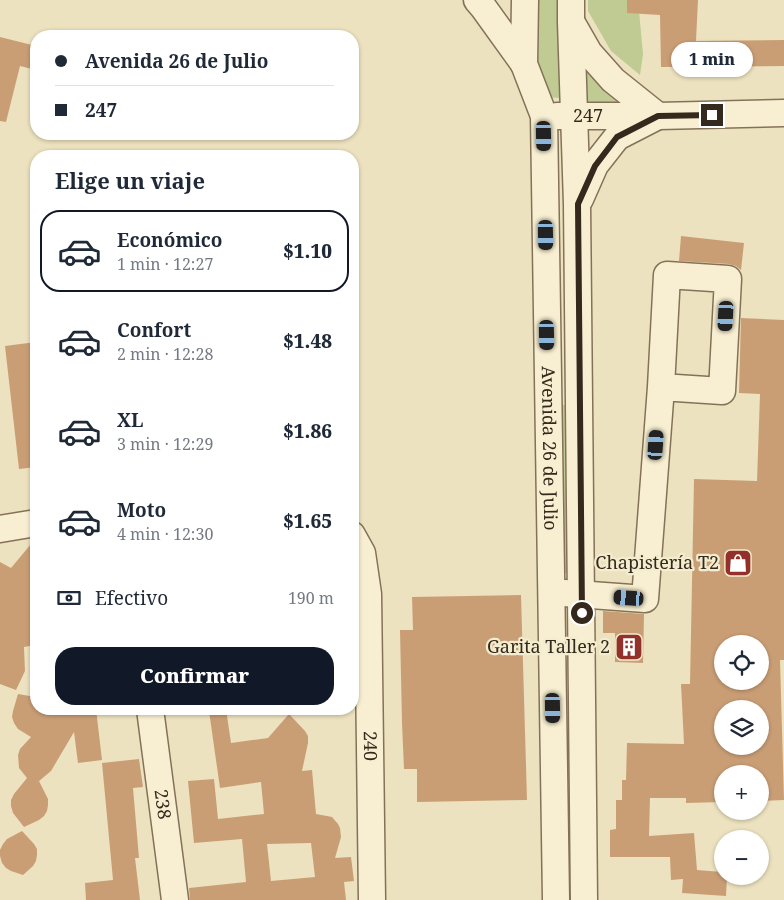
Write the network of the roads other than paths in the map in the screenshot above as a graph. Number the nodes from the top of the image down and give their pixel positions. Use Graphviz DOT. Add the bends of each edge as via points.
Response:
graph roads {
  1 [pos="476,0"];
  2 [pos="525,0"];
  3 [pos="571,11"];
  4 [pos="524,64"];
  5 [pos="784,113"];
  6 [pos="544,116"];
  7 [pos="575,116"];
  8 [pos="658,116"];
  9 [pos="578,204"];
  10 [pos="661,387"];
  11 [pos="30,524"];
  12 [pos="0,529"];
  13 [pos="359,548"];
  14 [pos="551,593"];
  15 [pos="581,594"];
  16 [pos="151,715"];
  17 [pos="175,900"];
  18 [pos="372,900"];
  19 [pos="556,900"];
  20 [pos="584,900"];
  1 -- 4 [label="street"];
  2 -- 4 [label="street, Avenida 26 de Julio"];
  3 -- 7 [label="street, Avenida 26 de Julio"];
  3 -- 8 [label="street" via="589,53 613,80"];
  4 -- 6 [label="street, Avenida 26 de Julio"];
  5 -- 8 [label="street, 247"];
  6 -- 7 [label="street, 247"];
  6 -- 14 [label="street, Avenida 26 de Julio"];
  7 -- 8 [label="street, 247"];
  7 -- 9 [label="street, Avenida 26 de Julio"];
  8 -- 9 [label="street" via="617,137 595,166"];
  9 -- 15 [label="street, Avenida 26 de Julio"];
  10 -- 10 [label="street" via="722,391 728,279 667,275"];
  10 -- 15 [label="street" via="645,599"];
  11 -- 12 [label="street"];
  13 -- 18 [label="street, 240" via="368,594"];
  14 -- 15 [label="street"];
  14 -- 19 [label="street, Avenida 26 de Julio"];
  15 -- 20 [label="street, Avenida 26 de Julio"];
  16 -- 17 [label="street, 238"];
}
